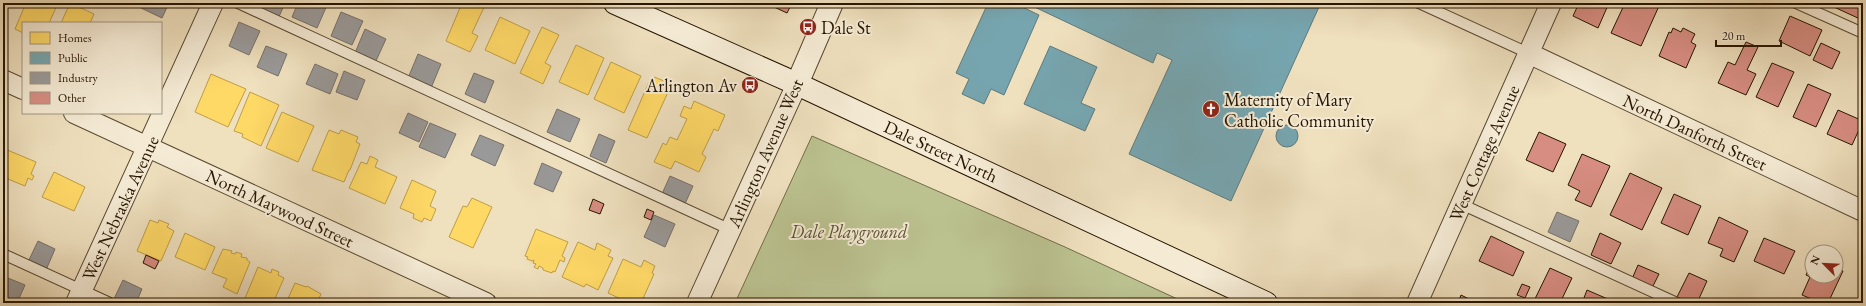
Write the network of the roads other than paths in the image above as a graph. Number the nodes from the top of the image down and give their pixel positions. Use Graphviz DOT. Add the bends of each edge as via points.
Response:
graph roads {
  1 [pos="213,3"];
  2 [pos="238,3"];
  3 [pos="615,3"];
  4 [pos="832,3"];
  5 [pos="1419,3"];
  6 [pos="1551,3"];
  7 [pos="1796,3"];
  8 [pos="1863,33"];
  9 [pos="1528,53"];
  10 [pos="3,80"];
  11 [pos="797,84"];
  12 [pos="22,89"];
  13 [pos="76,114"];
  14 [pos="147,147"];
  15 [pos="1461,204"];
  16 [pos="1863,211"];
  17 [pos="730,230"];
  18 [pos="3,254"];
  19 [pos="79,297"];
  20 [pos="110,303"];
  21 [pos="486,303"];
  22 [pos="697,303"];
  23 [pos="1266,303"];
  24 [pos="1417,303"];
  25 [pos="1677,303"];
  1 -- 14 [label="street, West Nebraska Avenue"];
  2 -- 17 [label="lane"];
  3 -- 11 [label="main road, Dale Street North"];
  4 -- 11 [label="main road, Arlington Avenue West"];
  5 -- 9 [label="lane"];
  6 -- 9 [label="street, West Cottage Avenue"];
  7 -- 8 [label="lane"];
  9 -- 15 [label="street, West Cottage Avenue"];
  9 -- 16 [label="street, North Danforth Street"];
  10 -- 12 [label="street"];
  11 -- 17 [label="street, Arlington Avenue West"];
  11 -- 23 [label="main road, Dale Street North"];
  13 -- 14 [label="street, North Maywood Street"];
  14 -- 19 [label="street, West Nebraska Avenue"];
  14 -- 21 [label="street, North Maywood Street"];
  15 -- 24 [label="street, West Cottage Avenue"];
  15 -- 25 [label="lane"];
  17 -- 22 [label="street, Arlington Avenue West"];
  18 -- 19 [label="lane"];
  19 -- 20 [label="lane"];
}
